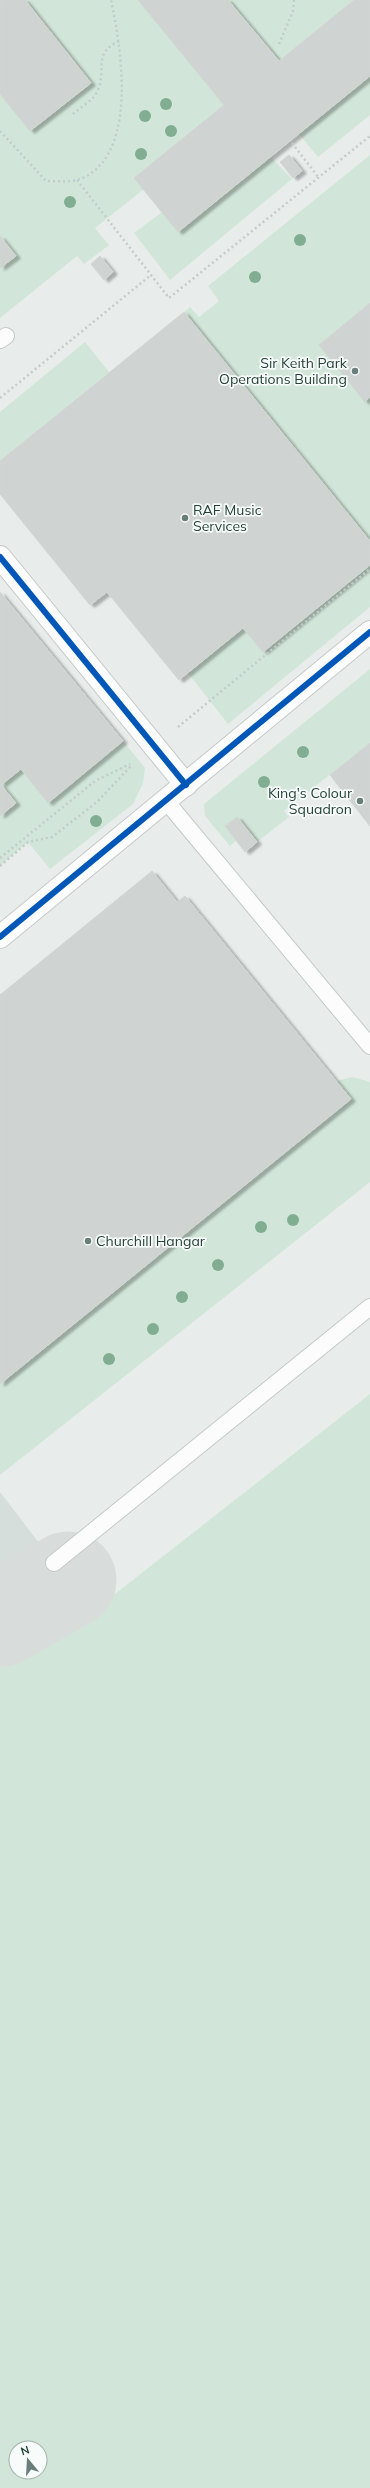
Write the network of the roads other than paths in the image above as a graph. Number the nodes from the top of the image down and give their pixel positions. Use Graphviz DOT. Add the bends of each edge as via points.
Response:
graph roads {
  1 [pos="0,557"];
  2 [pos="370,632"];
  3 [pos="186,785"];
  4 [pos="166,801"];
  5 [pos="0,937"];
  6 [pos="370,1046"];
  7 [pos="370,1307"];
  8 [pos="54,1563"];
  1 -- 3 [label="street"];
  2 -- 3 [label="street"];
  3 -- 4 [label="street"];
  4 -- 5 [label="street"];
  4 -- 6 [label="lane"];
  7 -- 8 [label="lane"];
}
